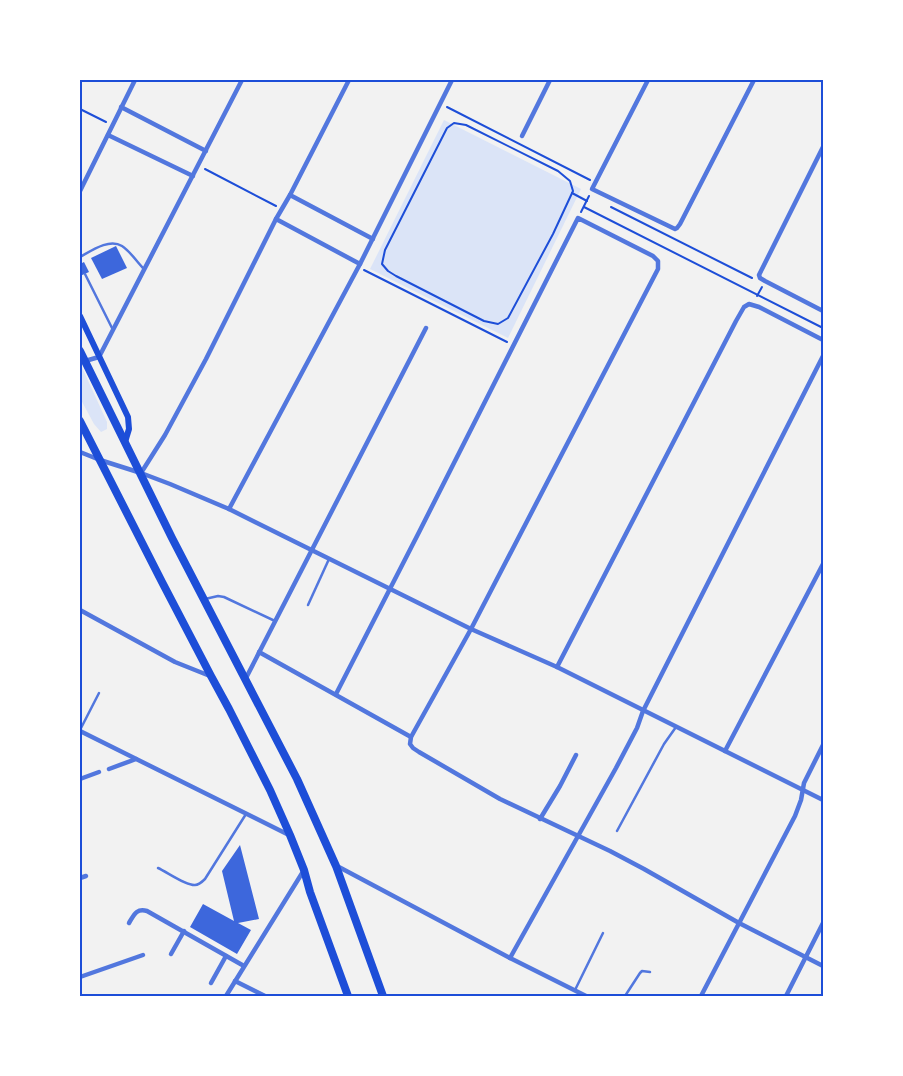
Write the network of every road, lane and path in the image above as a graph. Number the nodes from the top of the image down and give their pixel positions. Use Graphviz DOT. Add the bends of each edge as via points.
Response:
graph roads {
  1 [pos="136,80"];
  2 [pos="242,80"];
  3 [pos="348,80"];
  4 [pos="452,80"];
  5 [pos="550,80"];
  6 [pos="648,80"];
  7 [pos="754,80"];
  8 [pos="440,104"];
  9 [pos="121,108"];
  10 [pos="80,109"];
  11 [pos="113,125"];
  12 [pos="108,135"];
  13 [pos="522,136"];
  14 [pos="823,147"];
  15 [pos="206,151"];
  16 [pos="198,165"];
  17 [pos="193,176"];
  18 [pos="595,183"];
  19 [pos="592,189"];
  20 [pos="80,191"];
  21 [pos="572,194"];
  22 [pos="290,195"];
  23 [pos="587,201"];
  24 [pos="606,205"];
  25 [pos="584,207"];
  26 [pos="282,209"];
  27 [pos="578,218"];
  28 [pos="276,219"];
  29 [pos="373,239"];
  30 [pos="80,256"];
  31 [pos="359,265"];
  32 [pos="144,269"];
  33 [pos="85,274"];
  34 [pos="763,281"];
  35 [pos="757,295"];
  36 [pos="753,305"];
  37 [pos="823,311"];
  38 [pos="80,316"];
  39 [pos="426,328"];
  40 [pos="823,328"];
  41 [pos="112,330"];
  42 [pos="823,340"];
  43 [pos="514,345"];
  44 [pos="80,351"];
  45 [pos="823,356"];
  46 [pos="99,357"];
  47 [pos="85,361"];
  48 [pos="80,421"];
  49 [pos="125,442"];
  50 [pos="80,452"];
  51 [pos="100,460"];
  52 [pos="141,473"];
  53 [pos="229,510"];
  54 [pos="312,550"];
  55 [pos="329,558"];
  56 [pos="823,564"];
  57 [pos="391,589"];
  58 [pos="204,599"];
  59 [pos="308,605"];
  60 [pos="80,610"];
  61 [pos="275,621"];
  62 [pos="471,629"];
  63 [pos="259,652"];
  64 [pos="557,667"];
  65 [pos="211,676"];
  66 [pos="246,678"];
  67 [pos="99,693"];
  68 [pos="336,694"];
  69 [pos="643,711"];
  70 [pos="676,728"];
  71 [pos="80,730"];
  72 [pos="411,737"];
  73 [pos="823,745"];
  74 [pos="725,751"];
  75 [pos="576,755"];
  76 [pos="136,759"];
  77 [pos="109,769"];
  78 [pos="99,772"];
  79 [pos="80,778"];
  80 [pos="803,790"];
  81 [pos="823,800"];
  82 [pos="246,814"];
  83 [pos="540,819"];
  84 [pos="617,831"];
  85 [pos="290,836"];
  86 [pos="578,836"];
  87 [pos="336,866"];
  88 [pos="158,868"];
  89 [pos="304,870"];
  90 [pos="86,876"];
  91 [pos="80,878"];
  92 [pos="129,923"];
  93 [pos="739,923"];
  94 [pos="823,923"];
  95 [pos="184,931"];
  96 [pos="603,933"];
  97 [pos="171,954"];
  98 [pos="142,955"];
  99 [pos="226,956"];
  100 [pos="806,957"];
  101 [pos="510,958"];
  102 [pos="244,966"];
  103 [pos="823,966"];
  104 [pos="650,972"];
  105 [pos="80,977"];
  106 [pos="235,981"];
  107 [pos="211,983"];
  108 [pos="575,990"];
  109 [pos="226,996"];
  110 [pos="264,996"];
  111 [pos="348,996"];
  112 [pos="383,996"];
  113 [pos="586,996"];
  114 [pos="625,996"];
  115 [pos="701,996"];
  116 [pos="786,996"];
  1 -- 9 [label="street"];
  2 -- 15 [label="street"];
  3 -- 22 [label="street"];
  4 -- 8 [label="street"];
  5 -- 13 [label="street"];
  6 -- 18 [label="street"];
  7 -- 19 [label="street" via="677,228 672,229"];
  8 -- 18 [label="path"];
  8 -- 29 [label="street"];
  9 -- 11 [label="street"];
  9 -- 15 [label="street"];
  10 -- 11 [label="path"];
  11 -- 12 [label="street"];
  12 -- 17 [label="street"];
  12 -- 20 [label="street"];
  14 -- 34 [label="street" via="760,272"];
  15 -- 16 [label="street"];
  16 -- 17 [label="street"];
  16 -- 26 [label="path"];
  17 -- 32 [label="street"];
  18 -- 19 [label="street"];
  19 -- 23 [label="path"];
  21 -- 21 [label="path" via="570,182 558,171 454,122 447,128 422,175 385,250 382,264 413,285 484,321 498,324 508,318"];
  21 -- 23 [label="path"];
  22 -- 26 [label="street"];
  22 -- 29 [label="street"];
  23 -- 25 [label="path"];
  24 -- 34 [label="path"];
  25 -- 27 [label="path"];
  25 -- 35 [label="path"];
  26 -- 28 [label="street"];
  27 -- 43 [label="street"];
  27 -- 62 [label="street" via="653,256 658,261 658,269"];
  28 -- 31 [label="street"];
  28 -- 52 [label="street" via="206,359"];
  29 -- 31 [label="street"];
  30 -- 32 [label="lane" via="116,243"];
  31 -- 43 [label="path"];
  31 -- 53 [label="street"];
  32 -- 41 [label="street"];
  33 -- 41 [label="lane"];
  34 -- 35 [label="path"];
  34 -- 37 [label="street"];
  35 -- 36 [label="path"];
  35 -- 40 [label="path"];
  36 -- 42 [label="street"];
  36 -- 64 [label="street" via="744,308 736,321"];
  38 -- 46 [label="main road"];
  39 -- 54 [label="street"];
  41 -- 46 [label="street"];
  43 -- 57 [label="street"];
  44 -- 47 [label="highway"];
  45 -- 69 [label="street"];
  46 -- 47 [label="street"];
  46 -- 49 [label="main road" via="128,417"];
  47 -- 49 [label="highway"];
  48 -- 51 [label="highway"];
  49 -- 52 [label="highway"];
  50 -- 51 [label="street"];
  51 -- 52 [label="street"];
  51 -- 65 [label="highway"];
  52 -- 53 [label="street"];
  52 -- 58 [label="highway"];
  53 -- 54 [label="street"];
  54 -- 55 [label="street"];
  54 -- 61 [label="street"];
  55 -- 57 [label="street"];
  55 -- 59 [label="lane"];
  56 -- 74 [label="street"];
  57 -- 62 [label="street"];
  57 -- 68 [label="street"];
  58 -- 61 [label="lane" via="224,597"];
  58 -- 66 [label="highway"];
  60 -- 65 [label="street" via="175,662"];
  61 -- 63 [label="street"];
  62 -- 64 [label="street"];
  62 -- 72 [label="street"];
  63 -- 66 [label="street"];
  63 -- 68 [label="street"];
  64 -- 69 [label="street"];
  65 -- 85 [label="highway"];
  66 -- 87 [label="highway" via="298,779"];
  67 -- 71 [label="lane"];
  68 -- 72 [label="street"];
  69 -- 70 [label="street"];
  69 -- 86 [label="street" via="637,728"];
  70 -- 74 [label="street"];
  70 -- 84 [label="lane"];
  71 -- 76 [label="street"];
  72 -- 83 [label="street" via="410,744 419,752"];
  73 -- 80 [label="street"];
  74 -- 80 [label="street"];
  75 -- 83 [label="street"];
  76 -- 77 [label="street"];
  76 -- 82 [label="street"];
  78 -- 79 [label="street"];
  80 -- 81 [label="street"];
  80 -- 93 [label="street" via="795,816"];
  82 -- 85 [label="street"];
  82 -- 88 [label="lane" via="200,884 188,884"];
  83 -- 86 [label="street"];
  85 -- 89 [label="highway"];
  86 -- 93 [label="street"];
  86 -- 101 [label="street"];
  87 -- 101 [label="street"];
  87 -- 112 [label="highway"];
  89 -- 102 [label="street"];
  89 -- 111 [label="highway"];
  90 -- 91 [label="street"];
  92 -- 95 [label="street" via="142,910"];
  93 -- 100 [label="street"];
  93 -- 115 [label="street"];
  94 -- 100 [label="street"];
  95 -- 97 [label="street"];
  95 -- 99 [label="street"];
  96 -- 108 [label="lane"];
  98 -- 105 [label="street"];
  99 -- 102 [label="street"];
  99 -- 107 [label="street"];
  100 -- 103 [label="street"];
  100 -- 116 [label="street"];
  101 -- 108 [label="street"];
  102 -- 106 [label="street"];
  104 -- 114 [label="lane" via="642,971"];
  106 -- 109 [label="street"];
  106 -- 110 [label="street"];
  108 -- 113 [label="street"];
}
